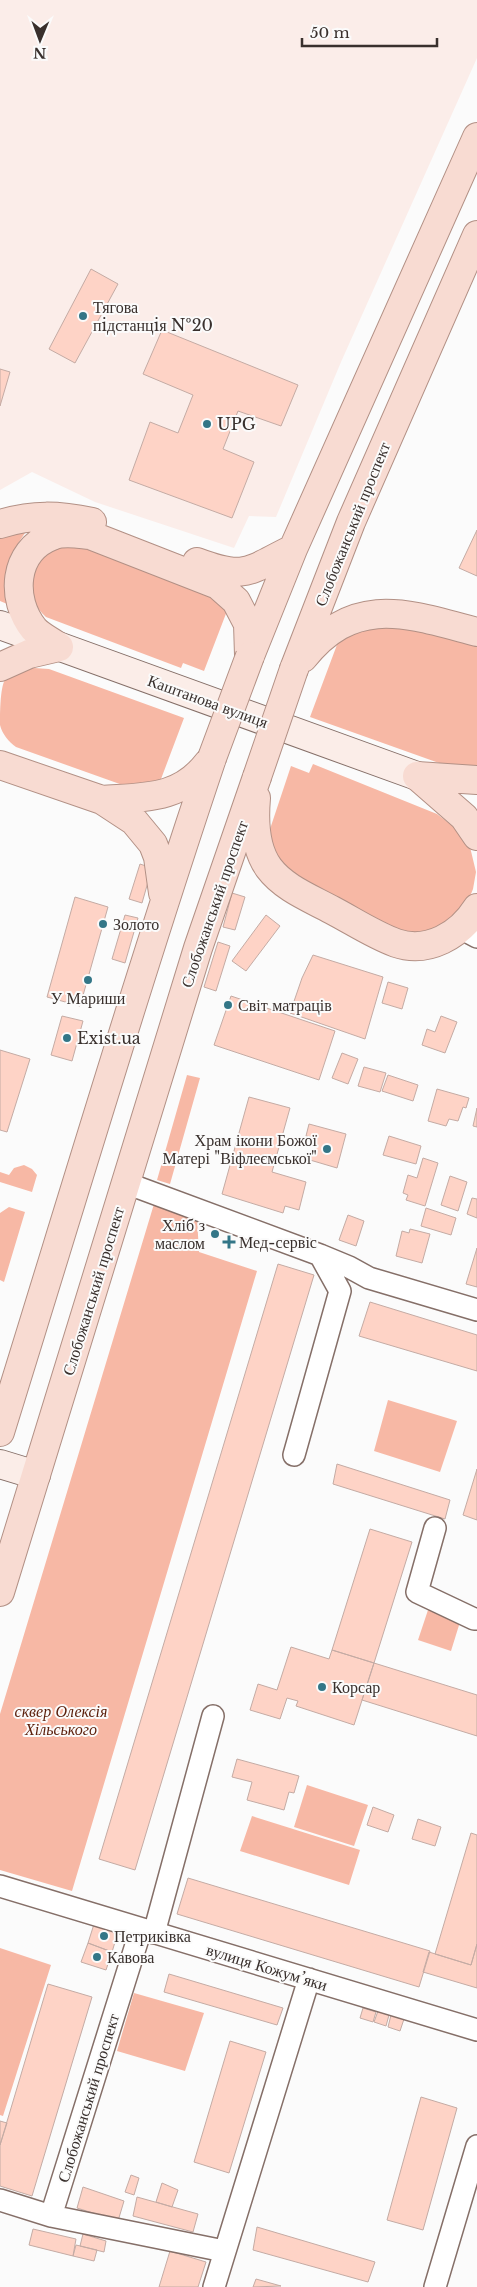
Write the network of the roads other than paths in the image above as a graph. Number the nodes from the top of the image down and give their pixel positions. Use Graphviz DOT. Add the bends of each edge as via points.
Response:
graph roads {
  1 [pos="477,137"];
  2 [pos="477,234"];
  3 [pos="0,524"];
  4 [pos="293,549"];
  5 [pos="0,625"];
  6 [pos="477,632"];
  7 [pos="58,647"];
  8 [pos="250,656"];
  9 [pos="0,667"];
  10 [pos="294,669"];
  11 [pos="212,758"];
  12 [pos="1,766"];
  13 [pos="417,776"];
  14 [pos="257,777"];
  15 [pos="477,780"];
  16 [pos="477,793"];
  17 [pos="102,800"];
  18 [pos="477,836"];
  19 [pos="164,899"];
  20 [pos="472,925"];
  21 [pos="126,1183"];
  22 [pos="320,1255"];
  23 [pos="477,1310"];
  24 [pos="0,1432"];
  25 [pos="294,1455"];
  26 [pos="0,1464"];
  27 [pos="36,1475"];
  28 [pos="435,1528"];
  29 [pos="0,1592"];
  30 [pos="477,1619"];
  31 [pos="213,1716"];
  32 [pos="0,1886"];
  33 [pos="147,1931"];
  34 [pos="309,1979"];
  35 [pos="477,2030"];
  36 [pos="477,2146"];
  37 [pos="0,2200"];
  38 [pos="52,2216"];
  39 [pos="224,2251"];
  40 [pos="214,2287"];
  41 [pos="435,2287"];
  1 -- 4 [label="main road"];
  2 -- 10 [label="main road, Слобожанський проспект" via="351,522"];
  3 -- 4 [label="main road" via="24,517 61,516 92,522 231,573 251,571"];
  4 -- 8 [label="main road"];
  5 -- 7 [label="street, Каштанова вулиця"];
  6 -- 10 [label="main road" via="400,613 369,614 316,641"];
  7 -- 8 [label="main road" via="35,630 21,607 18,583 23,561 32,548 52,535 69,533 90,535 218,585 236,601 248,624"];
  7 -- 9 [label="main road" via="29,654"];
  7 -- 13 [label="street, Каштанова вулиця"];
  8 -- 11 [label="main road, bridge"];
  10 -- 14 [label="main road, Слобожанський проспект, bridge"];
  11 -- 17 [label="main road" via="199,776 178,789 152,797"];
  11 -- 19 [label="main road"];
  12 -- 17 [label="main road"];
  13 -- 15 [label="main road"];
  13 -- 16 [label="street"];
  13 -- 18 [label="main road" via="464,817"];
  14 -- 20 [label="main road" via="258,843 268,868 279,879 398,943 412,946 428,944 444,940"];
  14 -- 21 [label="main road, Слобожанський проспект" via="198,948"];
  17 -- 19 [label="main road" via="134,821 152,844 158,857"];
  19 -- 24 [label="main road"];
  21 -- 22 [label="street"];
  21 -- 27 [label="main road, Слобожанський проспект"];
  22 -- 23 [label="street" via="369,1278"];
  22 -- 25 [label="street" via="340,1291"];
  26 -- 27 [label="street"];
  27 -- 29 [label="main road, Слобожанський проспект"];
  28 -- 30 [label="street" via="417,1592"];
  31 -- 33 [label="street, Слобожанський проспект"];
  32 -- 33 [label="street, вулиця Кожум’яки"];
  33 -- 34 [label="street, вулиця Кожум’яки"];
  33 -- 38 [label="street, Слобожанський проспект"];
  34 -- 35 [label="street, вулиця Кожум’яки"];
  34 -- 39 [label="street"];
  36 -- 41 [label="street"];
  37 -- 38 [label="street"];
  38 -- 39 [label="street"];
  39 -- 40 [label="street"];
}
